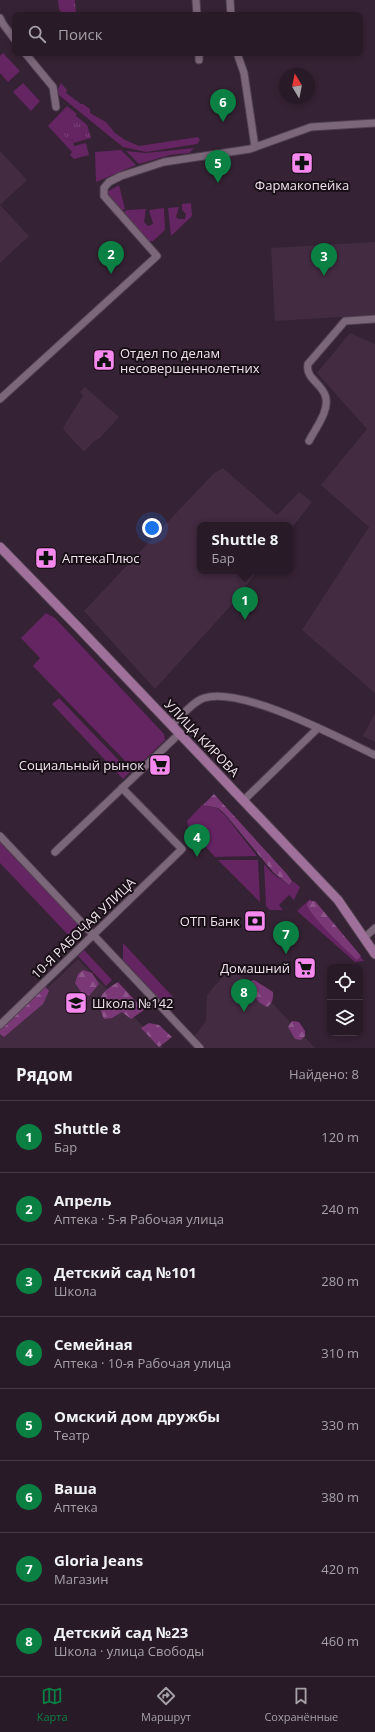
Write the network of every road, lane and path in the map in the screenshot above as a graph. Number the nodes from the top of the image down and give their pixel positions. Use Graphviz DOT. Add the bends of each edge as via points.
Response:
graph roads {
  1 [pos="196,0"];
  2 [pos="230,0"];
  3 [pos="197,12"];
  4 [pos="231,12"];
  5 [pos="0,19"];
  6 [pos="12,36"];
  7 [pos="28,56"];
  8 [pos="238,56"];
  9 [pos="56,107"];
  10 [pos="375,124"];
  11 [pos="256,147"];
  12 [pos="375,319"];
  13 [pos="0,399"];
  14 [pos="309,441"];
  15 [pos="0,547"];
  16 [pos="172,725"];
  17 [pos="318,728"];
  18 [pos="180,733"];
  19 [pos="375,755"];
  20 [pos="122,788"];
  21 [pos="244,800"];
  22 [pos="0,836"];
  23 [pos="55,852"];
  24 [pos="375,928"];
  25 [pos="93,934"];
  26 [pos="364,938"];
  27 [pos="375,954"];
  28 [pos="0,1024"];
  29 [pos="200,1048"];
  1 -- 3 [label="street"];
  2 -- 4 [label="street"];
  5 -- 6 [label="street"];
  7 -- 9 [label="street" via="53,87"];
  8 -- 11 [label="street" via="244,73"];
  10 -- 11 [label="street" via="311,127"];
  11 -- 13 [label="street" via="164,162 141,168 109,182 104,188 104,196 157,256"];
  12 -- 14 [label="street" via="345,321 308,364 308,374 325,396 325,410"];
  15 -- 16 [label="main road, УЛИЦА КИРОВА"];
  16 -- 17 [label="street" via="196,702 220,695 256,703"];
  16 -- 18 [label="main road, УЛИЦА КИРОВА"];
  17 -- 19 [label="street"];
  17 -- 21 [label="street"];
  18 -- 20 [label="street"];
  18 -- 21 [label="main road, УЛИЦА КИРОВА"];
  20 -- 23 [label="street"];
  20 -- 25 [label="street, 10-Я РАБОЧАЯ УЛИЦА" via="182,849"];
  21 -- 26 [label="main road, УЛИЦА КИРОВА" via="338,900"];
  22 -- 25 [label="street"];
  24 -- 26 [label="street"];
  25 -- 28 [label="street, 10-Я РАБОЧАЯ УЛИЦА"];
  25 -- 29 [label="street"];
  26 -- 27 [label="main road, УЛИЦА КИРОВА"];
}
